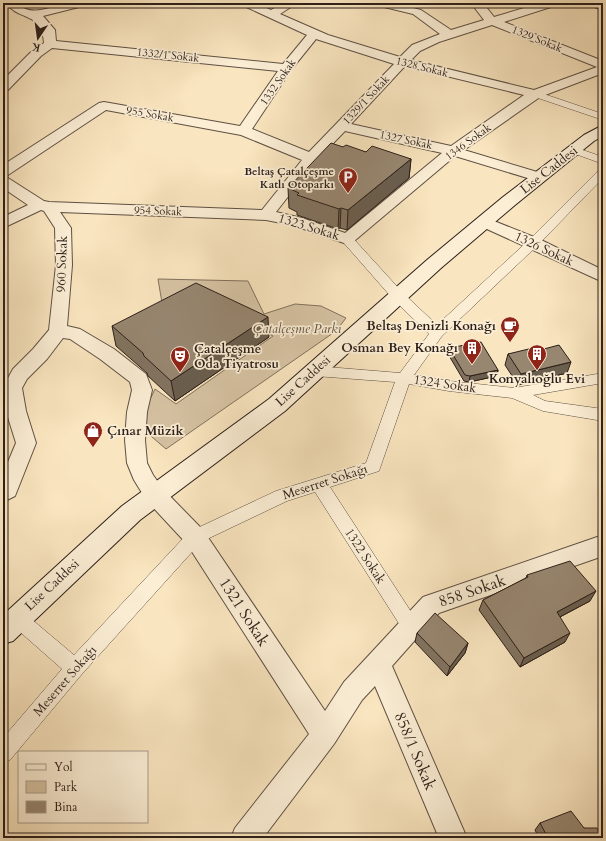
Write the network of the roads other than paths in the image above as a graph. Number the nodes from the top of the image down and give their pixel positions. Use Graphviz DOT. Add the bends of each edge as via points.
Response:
graph roads {
  1 [pos="83,3"];
  2 [pos="246,3"];
  3 [pos="291,3"];
  4 [pos="380,3"];
  5 [pos="477,3"];
  6 [pos="553,3"];
  7 [pos="593,3"];
  8 [pos="15,6"];
  9 [pos="603,7"];
  10 [pos="272,14"];
  11 [pos="36,15"];
  12 [pos="3,16"];
  13 [pos="491,21"];
  14 [pos="314,34"];
  15 [pos="448,34"];
  16 [pos="50,44"];
  17 [pos="402,62"];
  18 [pos="603,66"];
  19 [pos="286,68"];
  20 [pos="603,69"];
  21 [pos="3,87"];
  22 [pos="535,94"];
  23 [pos="603,116"];
  24 [pos="341,126"];
  25 [pos="603,130"];
  26 [pos="244,131"];
  27 [pos="574,150"];
  28 [pos="453,151"];
  29 [pos="311,158"];
  30 [pos="603,160"];
  31 [pos="3,172"];
  32 [pos="603,172"];
  33 [pos="539,177"];
  34 [pos="3,182"];
  35 [pos="44,206"];
  36 [pos="266,215"];
  37 [pos="484,222"];
  38 [pos="3,223"];
  39 [pos="347,239"];
  40 [pos="533,243"];
  41 [pos="603,277"];
  42 [pos="398,296"];
  43 [pos="58,330"];
  44 [pos="437,332"];
  45 [pos="315,371"];
  46 [pos="404,378"];
  47 [pos="603,378"];
  48 [pos="514,393"];
  49 [pos="603,415"];
  50 [pos="319,484"];
  51 [pos="3,493"];
  52 [pos="155,495"];
  53 [pos="195,537"];
  54 [pos="603,545"];
  55 [pos="10,625"];
  56 [pos="412,627"];
  57 [pos="378,664"];
  58 [pos="75,668"];
  59 [pos="325,734"];
  60 [pos="3,753"];
  61 [pos="245,838"];
  62 [pos="453,838"];
  1 -- 11 [label="street"];
  2 -- 10 [label="street, 1328 Sokak"];
  3 -- 10 [label="street"];
  4 -- 15 [label="street" via="417,12"];
  5 -- 13 [label="street"];
  6 -- 13 [label="street, 1329/1 Sokak"];
  7 -- 9 [label="street"];
  8 -- 11 [label="street"];
  8 -- 12 [label="street"];
  10 -- 14 [label="street, 1328 Sokak"];
  11 -- 16 [label="street" via="49,30"];
  13 -- 15 [label="street, 1329/1 Sokak"];
  13 -- 18 [label="street, 1329 Sokak"];
  14 -- 17 [label="street, 1328 Sokak"];
  14 -- 19 [label="street, 1332 Sokak"];
  15 -- 17 [label="street, 1329/1 Sokak" via="416,48"];
  16 -- 19 [label="street, 1332/1 Sokak"];
  16 -- 21 [label="street" via="37,53"];
  17 -- 22 [label="street, 1328 Sokak"];
  17 -- 24 [label="street, 1329/1 Sokak"];
  19 -- 26 [label="street, 1332 Sokak"];
  20 -- 22 [label="street, 1346 Sokak"];
  22 -- 23 [label="street, 1328 Sokak"];
  22 -- 28 [label="street, 1346 Sokak"];
  24 -- 28 [label="street, 1327 Sokak"];
  24 -- 29 [label="street, 1329/1 Sokak"];
  25 -- 27 [label="main road, Lise Caddesi"];
  26 -- 29 [label="street, 955 Sokak"];
  26 -- 31 [label="street, 955 Sokak" via="104,106"];
  27 -- 30 [label="street"];
  27 -- 33 [label="main road, Lise Caddesi"];
  28 -- 33 [label="street, 1327 Sokak"];
  28 -- 39 [label="street, 1346 Sokak"];
  29 -- 36 [label="street, 1329/1 Sokak"];
  32 -- 40 [label="street, Meserret Sokağı"];
  33 -- 37 [label="main road, Lise Caddesi"];
  34 -- 35 [label="street, 960 Sokak"];
  35 -- 36 [label="street, 954 Sokak"];
  35 -- 38 [label="street"];
  35 -- 43 [label="street, 960 Sokak" via="63,228 64,265"];
  36 -- 39 [label="street, 1323 Sokak" via="296,221"];
  37 -- 40 [label="street, 1326 Sokak"];
  37 -- 42 [label="main road, Lise Caddesi"];
  39 -- 42 [label="street, 1323 Sokak"];
  40 -- 41 [label="street, 1326 Sokak"];
  40 -- 44 [label="street, Meserret Sokağı"];
  42 -- 44 [label="street, 1323 Sokak"];
  42 -- 45 [label="main road, Lise Caddesi"];
  43 -- 51 [label="street" via="40,354 20,374 12,388 26,443 8,490"];
  43 -- 52 [label="street, 1321 Sokak" via="74,333 139,379 142,390 135,440 137,463"];
  44 -- 46 [label="street, Meserret Sokağı"];
  45 -- 46 [label="street, 1324 Sokak"];
  45 -- 52 [label="main road, Lise Caddesi" via="277,406"];
  46 -- 48 [label="street, 1324 Sokak"];
  46 -- 50 [label="street, Meserret Sokağı" via="373,467"];
  47 -- 48 [label="street"];
  48 -- 49 [label="street, 1324 Sokak" via="543,406"];
  50 -- 53 [label="street, Meserret Sokağı" via="282,496"];
  50 -- 56 [label="street, 1322 Sokak"];
  52 -- 53 [label="street, 1321 Sokak"];
  52 -- 55 [label="main road, Lise Caddesi" via="131,513"];
  53 -- 58 [label="street, Meserret Sokağı"];
  53 -- 59 [label="street, 1321 Sokak"];
  54 -- 56 [label="street, 858 Sokak" via="432,605"];
  55 -- 58 [label="street"];
  56 -- 57 [label="street, 858 Sokak"];
  57 -- 59 [label="street, 858 Sokak" via="354,691"];
  57 -- 62 [label="street, 858/1 Sokak"];
  58 -- 60 [label="street, Meserret Sokağı"];
  59 -- 61 [label="street, 858 Sokak"];
}
